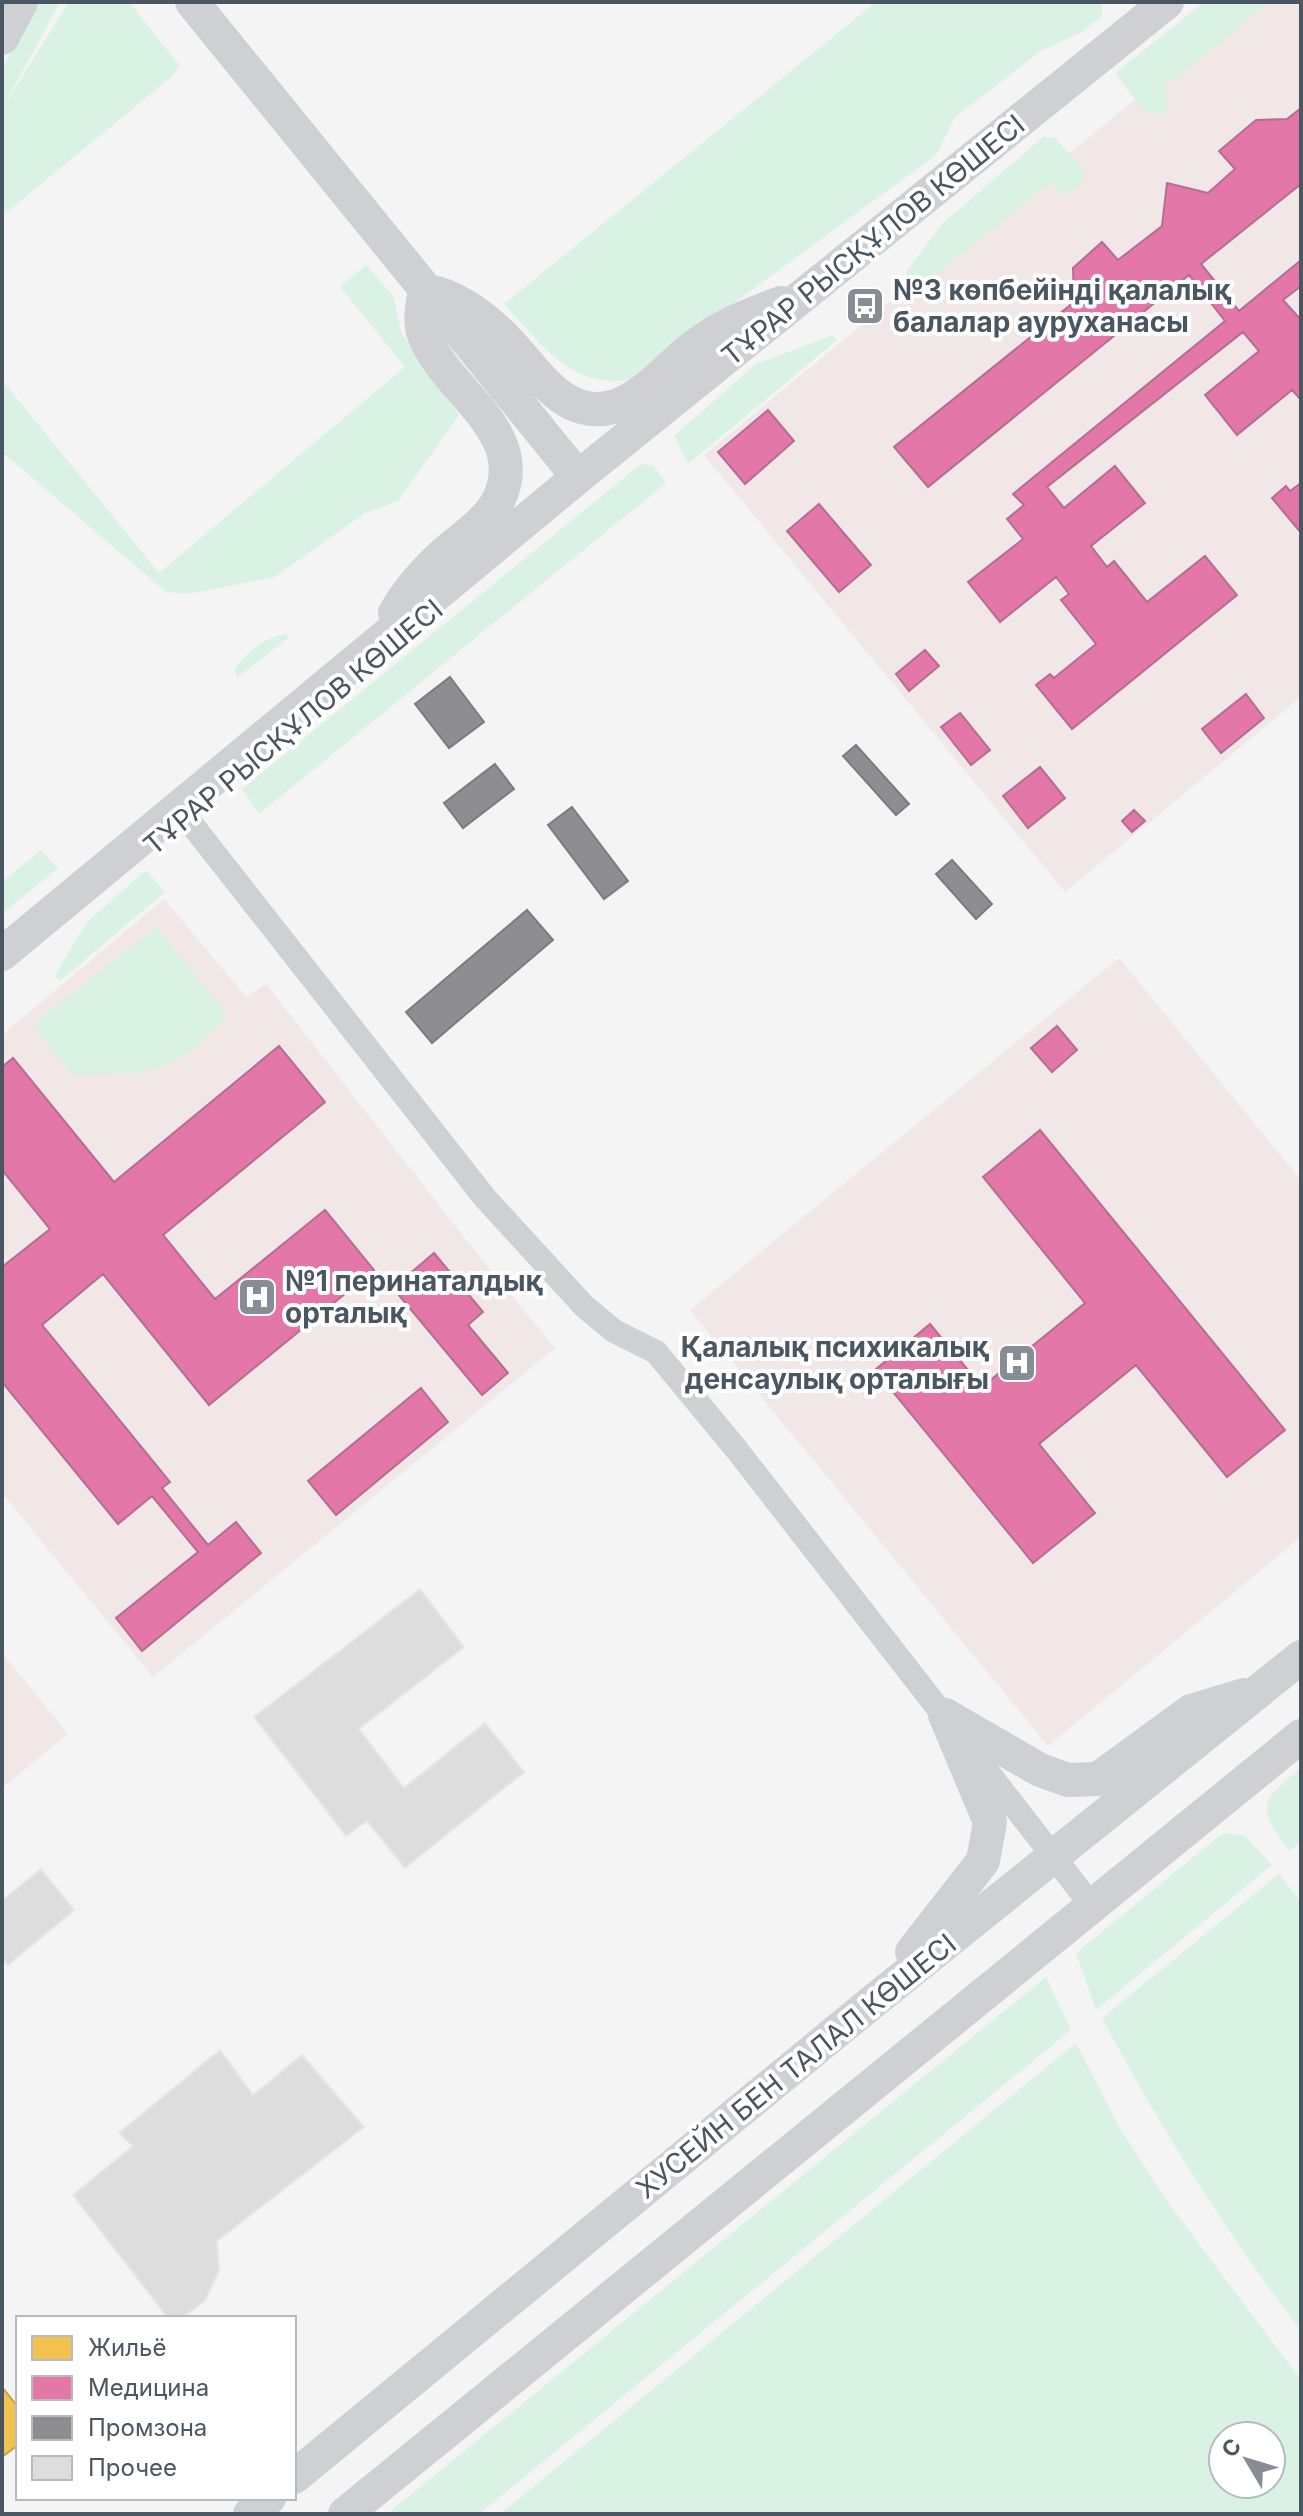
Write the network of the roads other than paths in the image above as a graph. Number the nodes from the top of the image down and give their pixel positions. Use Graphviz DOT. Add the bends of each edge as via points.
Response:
graph roads {
  1 [pos="21,2"];
  2 [pos="192,2"];
  3 [pos="1167,2"];
  4 [pos="2,38"];
  5 [pos="425,290"];
  6 [pos="808,293"];
  7 [pos="578,477"];
  8 [pos="378,643"];
  9 [pos="186,817"];
  10 [pos="2,954"];
  11 [pos="2,970"];
  12 [pos="1301,1657"];
  13 [pos="1259,1690"];
  14 [pos="945,1715"];
  15 [pos="1301,1736"];
  16 [pos="1054,1857"];
  17 [pos="1092,1906"];
  18 [pos="870,2004"];
  19 [pos="296,2475"];
  20 [pos="267,2500"];
  21 [pos="250,2514"];
  22 [pos="345,2514"];
  1 -- 4 [label="street"];
  2 -- 5 [label="street"];
  3 -- 6 [label="street, ТҰРАР РЫСҚҰЛОВ КӨШЕСІ"];
  5 -- 6 [label="street" via="448,296 488,323 556,394 589,410 632,398 730,321"];
  5 -- 7 [label="street"];
  5 -- 8 [label="street" via="423,331 493,428 505,455 505,475 498,502 424,572"];
  6 -- 7 [label="street, ТҰРАР РЫСҚҰЛОВ КӨШЕСІ"];
  7 -- 8 [label="street, ТҰРАР РЫСҚҰЛОВ КӨШЕСІ"];
  7 -- 9 [label="street, ТҰРАР РЫСҚҰЛОВ КӨШЕСІ" via="553,509"];
  8 -- 10 [label="street, ТҰРАР РЫСҚҰЛОВ КӨШЕСІ"];
  9 -- 11 [label="street, ТҰРАР РЫСҚҰЛОВ КӨШЕСІ"];
  9 -- 14 [label="street" via="485,1198 584,1306 614,1331 656,1352"];
  12 -- 13 [label="street, ХУСЕЙН БЕН ТАЛАЛ КӨШЕСІ"];
  13 -- 14 [label="street" via="1191,1711 1098,1779 1068,1780 1040,1770"];
  13 -- 16 [label="street, ХУСЕЙН БЕН ТАЛАЛ КӨШЕСІ"];
  14 -- 16 [label="street"];
  14 -- 18 [label="street" via="990,1822 983,1861"];
  15 -- 17 [label="street"];
  16 -- 17 [label="street"];
  16 -- 18 [label="street, ХУСЕЙН БЕН ТАЛАЛ КӨШЕСІ"];
  17 -- 22 [label="street"];
  18 -- 19 [label="street, ХУСЕЙН БЕН ТАЛАЛ КӨШЕСІ"];
  20 -- 21 [label="street"];
}
